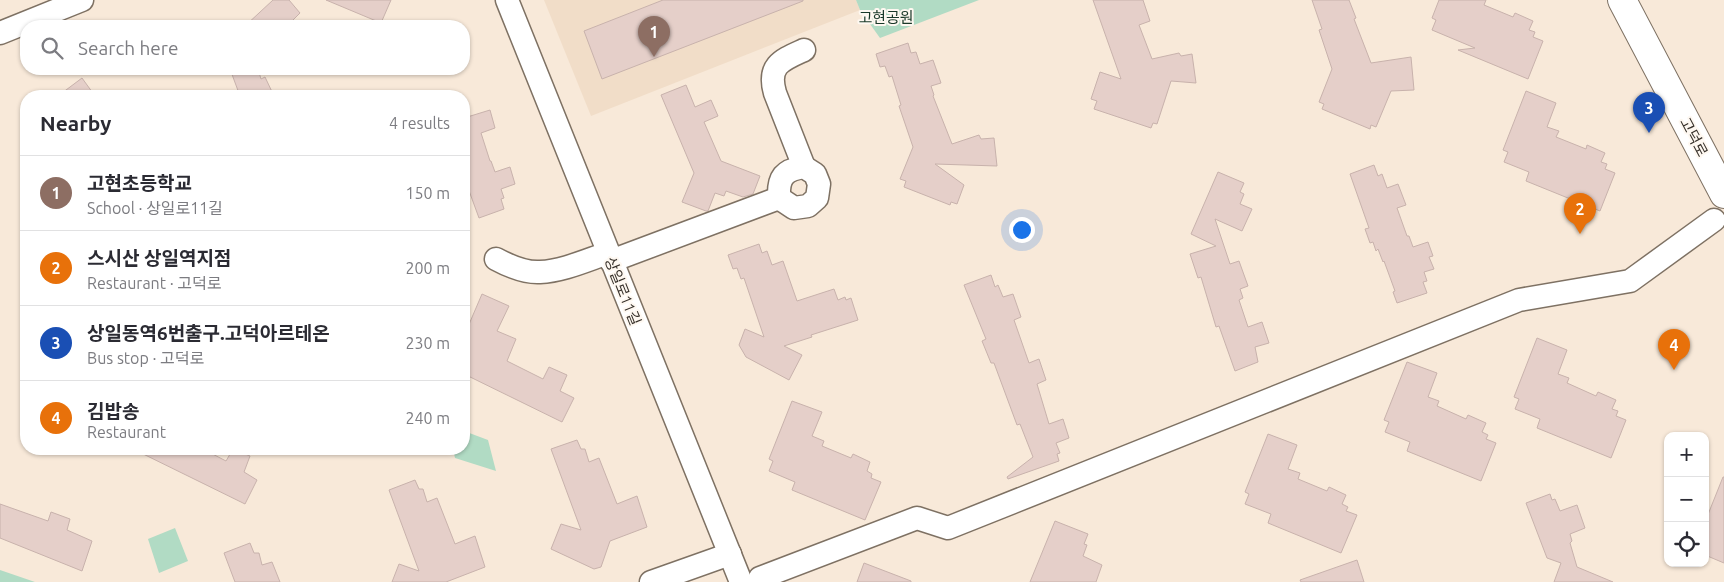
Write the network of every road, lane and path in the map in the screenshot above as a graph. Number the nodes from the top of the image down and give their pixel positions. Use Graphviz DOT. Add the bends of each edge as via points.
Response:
graph roads {
  1 [pos="82,0"];
  2 [pos="507,0"];
  3 [pos="1622,0"];
  4 [pos="32,20"];
  5 [pos="20,25"];
  6 [pos="0,33"];
  7 [pos="804,50"];
  8 [pos="804,167"];
  9 [pos="1724,194"];
  10 [pos="779,198"];
  11 [pos="1714,220"];
  12 [pos="610,257"];
  13 [pos="496,259"];
  14 [pos="730,554"];
  15 [pos="751,580"];
  16 [pos="651,582"];
  1 -- 4 [label="street"];
  2 -- 12 [label="street, 상일로11길"];
  3 -- 9 [label="main road, 고덕로"];
  5 -- 6 [label="street"];
  7 -- 8 [label="street" via="783,60 771,80"];
  8 -- 10 [label="street" via="791,169 783,177"];
  8 -- 10 [label="street" via="814,174 819,184 817,198 808,206 794,208"];
  10 -- 12 [label="street"];
  11 -- 15 [label="street" via="1630,281 1519,300 948,528 917,518"];
  12 -- 13 [label="street" via="540,272 512,267"];
  12 -- 14 [label="street, 상일로11길"];
  14 -- 15 [label="street, 상일로11길"];
  14 -- 16 [label="street"];
}
